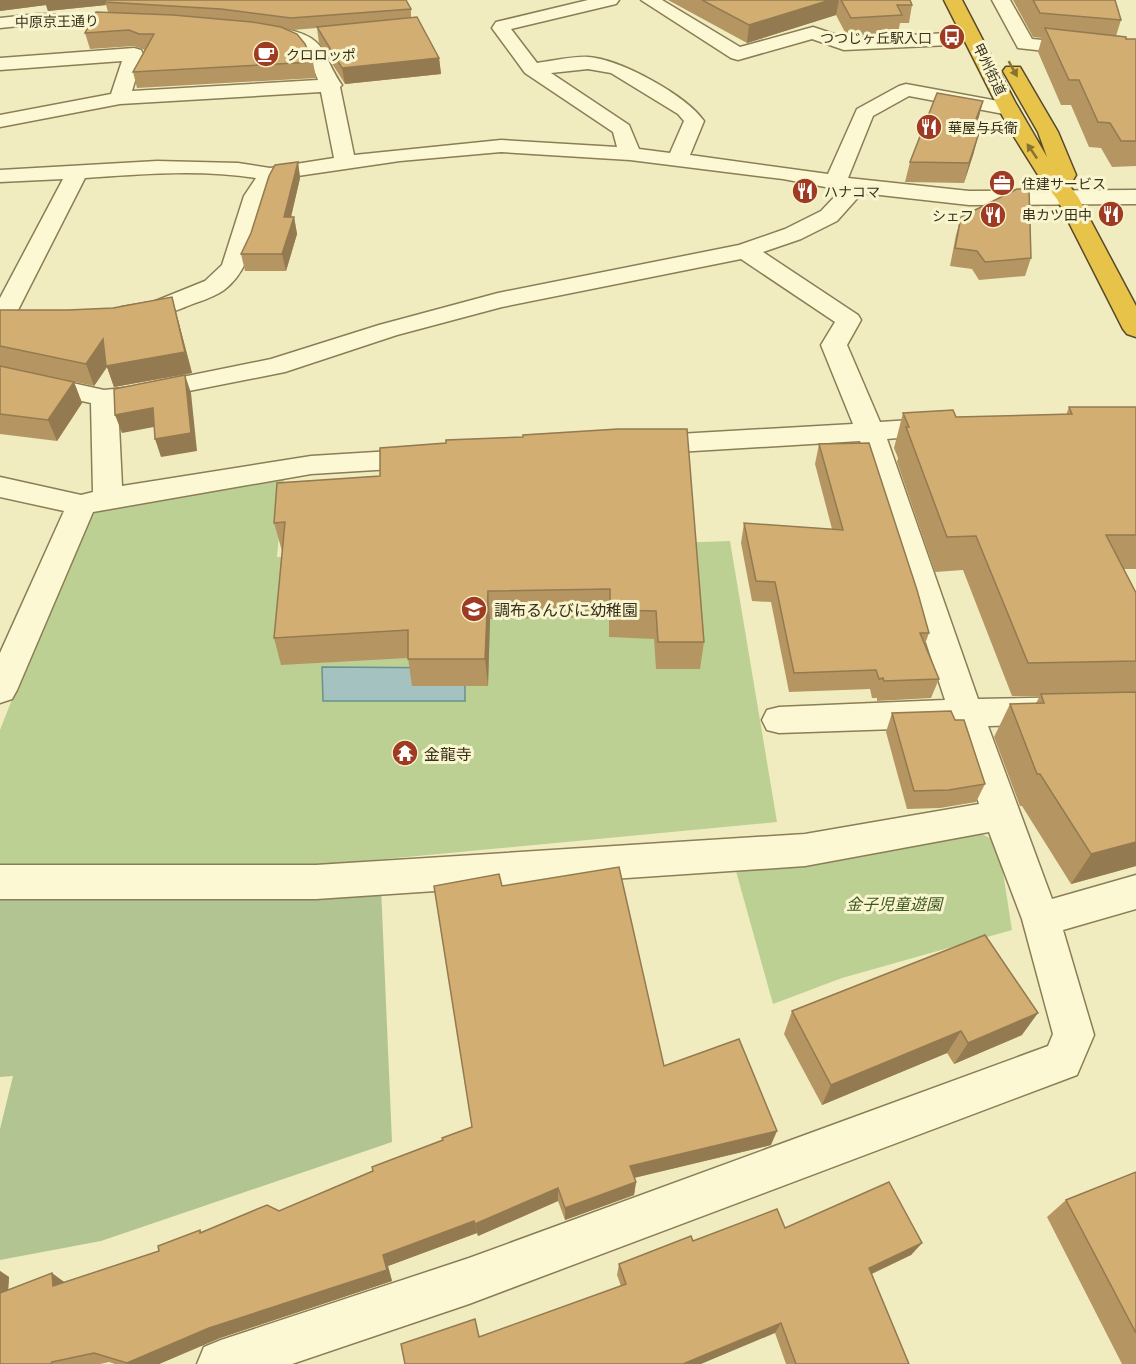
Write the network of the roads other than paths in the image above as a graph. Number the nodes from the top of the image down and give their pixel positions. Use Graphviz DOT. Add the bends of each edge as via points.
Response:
graph roads {
  1 [pos="610,0"];
  2 [pos="650,0"];
  3 [pos="953,0"];
  4 [pos="990,8"];
  5 [pos="99,13"];
  6 [pos="0,23"];
  7 [pos="152,23"];
  8 [pos="245,30"];
  9 [pos="329,34"];
  10 [pos="294,37"];
  11 [pos="950,39"];
  12 [pos="1002,50"];
  13 [pos="1136,55"];
  14 [pos="74,58"];
  15 [pos="0,64"];
  16 [pos="532,69"];
  17 [pos="332,85"];
  18 [pos="120,98"];
  19 [pos="1009,109"];
  20 [pos="0,121"];
  21 [pos="630,154"];
  22 [pos="678,159"];
  23 [pos="345,163"];
  24 [pos="78,170"];
  25 [pos="270,174"];
  26 [pos="0,176"];
  27 [pos="847,184"];
  28 [pos="1067,197"];
  29 [pos="1136,197"];
  30 [pos="745,252"];
  31 [pos="113,312"];
  32 [pos="10,314"];
  33 [pos="1136,329"];
  34 [pos="0,375"];
  35 [pos="104,398"];
  36 [pos="963,426"];
  37 [pos="870,431"];
  38 [pos="620,446"];
  39 [pos="453,457"];
  40 [pos="0,487"];
  41 [pos="94,501"];
  42 [pos="0,690"];
  43 [pos="1136,709"];
  44 [pos="966,712"];
  45 [pos="779,720"];
  46 [pos="1001,815"];
  47 [pos="0,882"];
  48 [pos="1136,892"];
  49 [pos="1041,919"];
  50 [pos="221,1364"];
  1 -- 16 [label="street" via="502,26"];
  2 -- 11 [label="street" via="738,54 813,33 844,44"];
  3 -- 19 [label="highway, 甲州街道"];
  4 -- 13 [label="street" via="1025,44"];
  5 -- 6 [label="street, 中原京王通り"];
  5 -- 7 [label="street, 中原京王通り"];
  5 -- 14 [label="street"];
  8 -- 10 [label="street"];
  9 -- 10 [label="street"];
  10 -- 17 [label="street" via="312,48"];
  12 -- 28 [label="highway, 甲州街道, one-way" via="1048,132 1066,179"];
  14 -- 15 [label="street"];
  14 -- 18 [label="street" via="134,54"];
  16 -- 21 [label="street" via="622,129"];
  16 -- 22 [label="street" via="588,63 617,69 685,110 694,121"];
  17 -- 18 [label="street"];
  17 -- 23 [label="street"];
  18 -- 20 [label="street"];
  19 -- 27 [label="street" via="906,90 864,113"];
  28 -- 19 [label="highway, 甲州街道, one-way" via="1051,179"];
  21 -- 22 [label="street"];
  21 -- 23 [label="street" via="501,146"];
  22 -- 27 [label="street"];
  23 -- 25 [label="street"];
  24 -- 25 [label="street" via="157,167 238,169"];
  24 -- 26 [label="street"];
  24 -- 32 [label="street"];
  25 -- 31 [label="street" via="255,195 232,267 214,286 158,309"];
  27 -- 28 [label="street" via="969,198"];
  27 -- 30 [label="street" via="829,216"];
  28 -- 29 [label="street"];
  28 -- 33 [label="highway, 甲州街道"];
  30 -- 35 [label="street" via="498,300 276,366"];
  30 -- 37 [label="street" via="849,320 834,345"];
  34 -- 35 [label="street"];
  35 -- 41 [label="street"];
  36 -- 37 [label="street"];
  37 -- 38 [label="street"];
  37 -- 44 [label="street"];
  39 -- 41 [label="street" via="310,465"];
  40 -- 41 [label="street"];
  41 -- 42 [label="street"];
  43 -- 44 [label="street"];
  44 -- 45 [label="street"];
  44 -- 46 [label="street"];
  46 -- 47 [label="street" via="805,850 316,882"];
  46 -- 49 [label="street"];
  48 -- 49 [label="street"];
  49 -- 50 [label="street" via="1074,1035 1062,1060 468,1281"];
}
